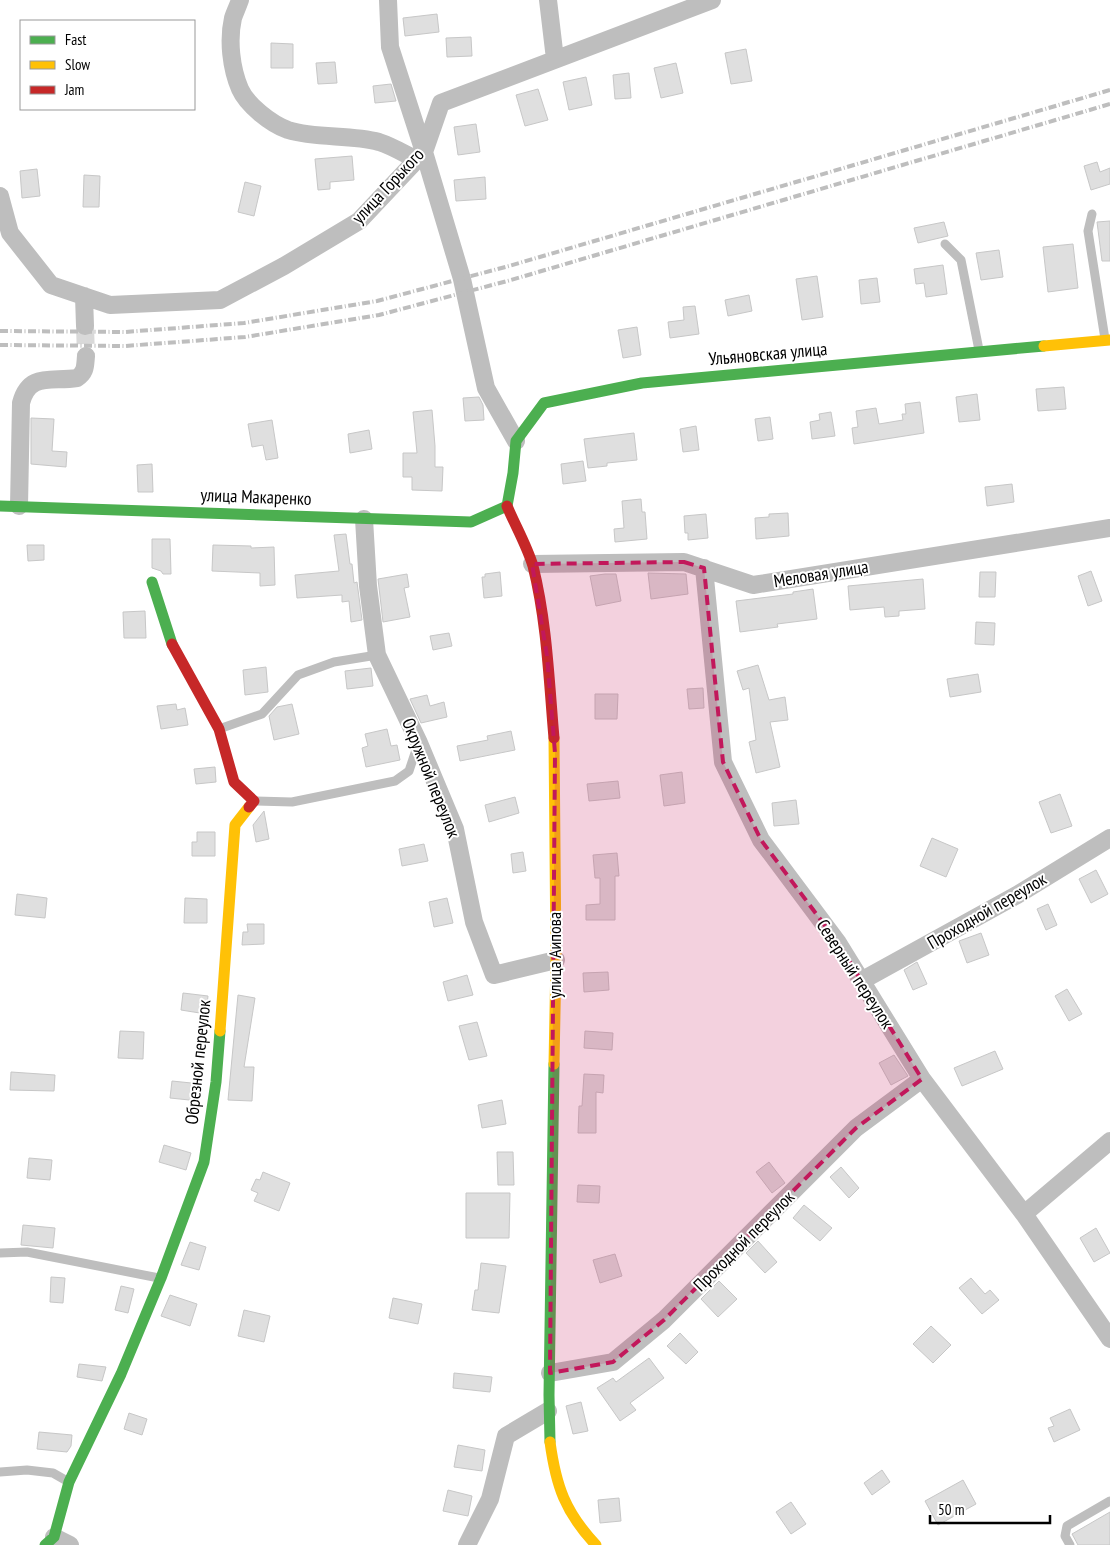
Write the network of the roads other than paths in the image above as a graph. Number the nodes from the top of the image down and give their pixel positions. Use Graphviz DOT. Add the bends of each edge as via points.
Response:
graph roads {
  1 [pos="240,0"];
  2 [pos="388,0"];
  3 [pos="548,0"];
  4 [pos="712,0"];
  5 [pos="556,59"];
  6 [pos="421,156"];
  7 [pos="0,196"];
  8 [pos="1092,214"];
  9 [pos="945,244"];
  10 [pos="84,296"];
  11 [pos="85,326"];
  12 [pos="1107,340"];
  13 [pos="979,352"];
  14 [pos="86,356"];
  15 [pos="516,441"];
  16 [pos="0,506"];
  17 [pos="19,506"];
  18 [pos="507,506"];
  19 [pos="364,519"];
  20 [pos="1110,528"];
  21 [pos="532,564"];
  22 [pos="704,568"];
  23 [pos="152,582"];
  24 [pos="377,655"];
  25 [pos="219,729"];
  26 [pos="419,743"];
  27 [pos="254,801"];
  28 [pos="1110,838"];
  29 [pos="556,960"];
  30 [pos="861,981"];
  31 [pos="922,1079"];
  32 [pos="1110,1141"];
  33 [pos="1024,1214"];
  34 [pos="0,1253"];
  35 [pos="161,1278"];
  36 [pos="1110,1339"];
  37 [pos="550,1373"];
  38 [pos="548,1411"];
  39 [pos="0,1472"];
  40 [pos="70,1482"];
  41 [pos="1110,1501"];
  42 [pos="49,1541"];
  43 [pos="70,1545"];
  44 [pos="467,1545"];
  45 [pos="596,1545"];
  46 [pos="1070,1545"];
  1 -- 6 [label="street" via="233,18 232,62 240,90 254,107 273,123 299,133 380,142"];
  2 -- 6 [label="street" via="390,47"];
  3 -- 5 [label="street"];
  4 -- 5 [label="street, улица Горького"];
  5 -- 6 [label="street, улица Горького" via="441,103"];
  6 -- 10 [label="street, улица Горького" via="359,221 220,300 110,305"];
  6 -- 15 [label="street" via="462,279 486,388"];
  7 -- 10 [label="street, улица Горького" via="10,232 51,285"];
  8 -- 12 [label="lane" via="1088,231"];
  9 -- 13 [label="lane" via="961,260"];
  10 -- 11 [label="street"];
  12 -- 13 [label="street, Ульяновская улица"];
  13 -- 15 [label="street, Ульяновская улица" via="642,382 544,403"];
  14 -- 17 [label="street" via="85,370 77,378 36,381 23,392"];
  15 -- 18 [label="street"];
  16 -- 17 [label="street, улица Макаренко"];
  17 -- 19 [label="street, улица Макаренко"];
  18 -- 19 [label="street, улица Макаренко" via="471,522"];
  18 -- 21 [label="street, улица Аипова"];
  19 -- 24 [label="street, Окружной переулок"];
  20 -- 22 [label="street, Меловая улица" via="753,585"];
  21 -- 22 [label="street, Меловая улица" via="684,562"];
  21 -- 29 [label="street, улица Аипова" via="539,595 555,753"];
  22 -- 30 [label="street, Северный переулок" via="723,762 761,840 838,943"];
  23 -- 25 [label="street" via="174,650"];
  24 -- 25 [label="lane" via="334,662 298,675 262,714"];
  24 -- 26 [label="street, Окружной переулок"];
  25 -- 27 [label="street" via="234,782"];
  26 -- 27 [label="lane" via="409,771 395,781 292,802"];
  26 -- 29 [label="street, Окружной переулок" via="454,829 474,922 494,976"];
  27 -- 35 [label="street, Обрезной переулок" via="235,825 216,1082 204,1162"];
  28 -- 30 [label="street, Проходной переулок" via="1017,895"];
  29 -- 37 [label="street, улица Аипова"];
  30 -- 31 [label="street, Северный переулок"];
  31 -- 33 [label="street, Северный переулок"];
  31 -- 37 [label="street, Проходной переулок" via="856,1128 664,1320 613,1362"];
  32 -- 33 [label="street"];
  33 -- 36 [label="street, Северный переулок"];
  34 -- 35 [label="lane" via="27,1252"];
  35 -- 40 [label="street, Обрезной переулок" via="121,1374"];
  37 -- 38 [label="street, улица Аипова"];
  38 -- 44 [label="street" via="506,1436 490,1499"];
  38 -- 45 [label="street, улица Аипова" via="553,1467 570,1514"];
  39 -- 40 [label="lane" via="53,1473"];
  40 -- 42 [label="street, Обрезной переулок"];
  41 -- 46 [label="lane" via="1068,1526 1065,1536"];
  42 -- 43 [label="street"];
}
